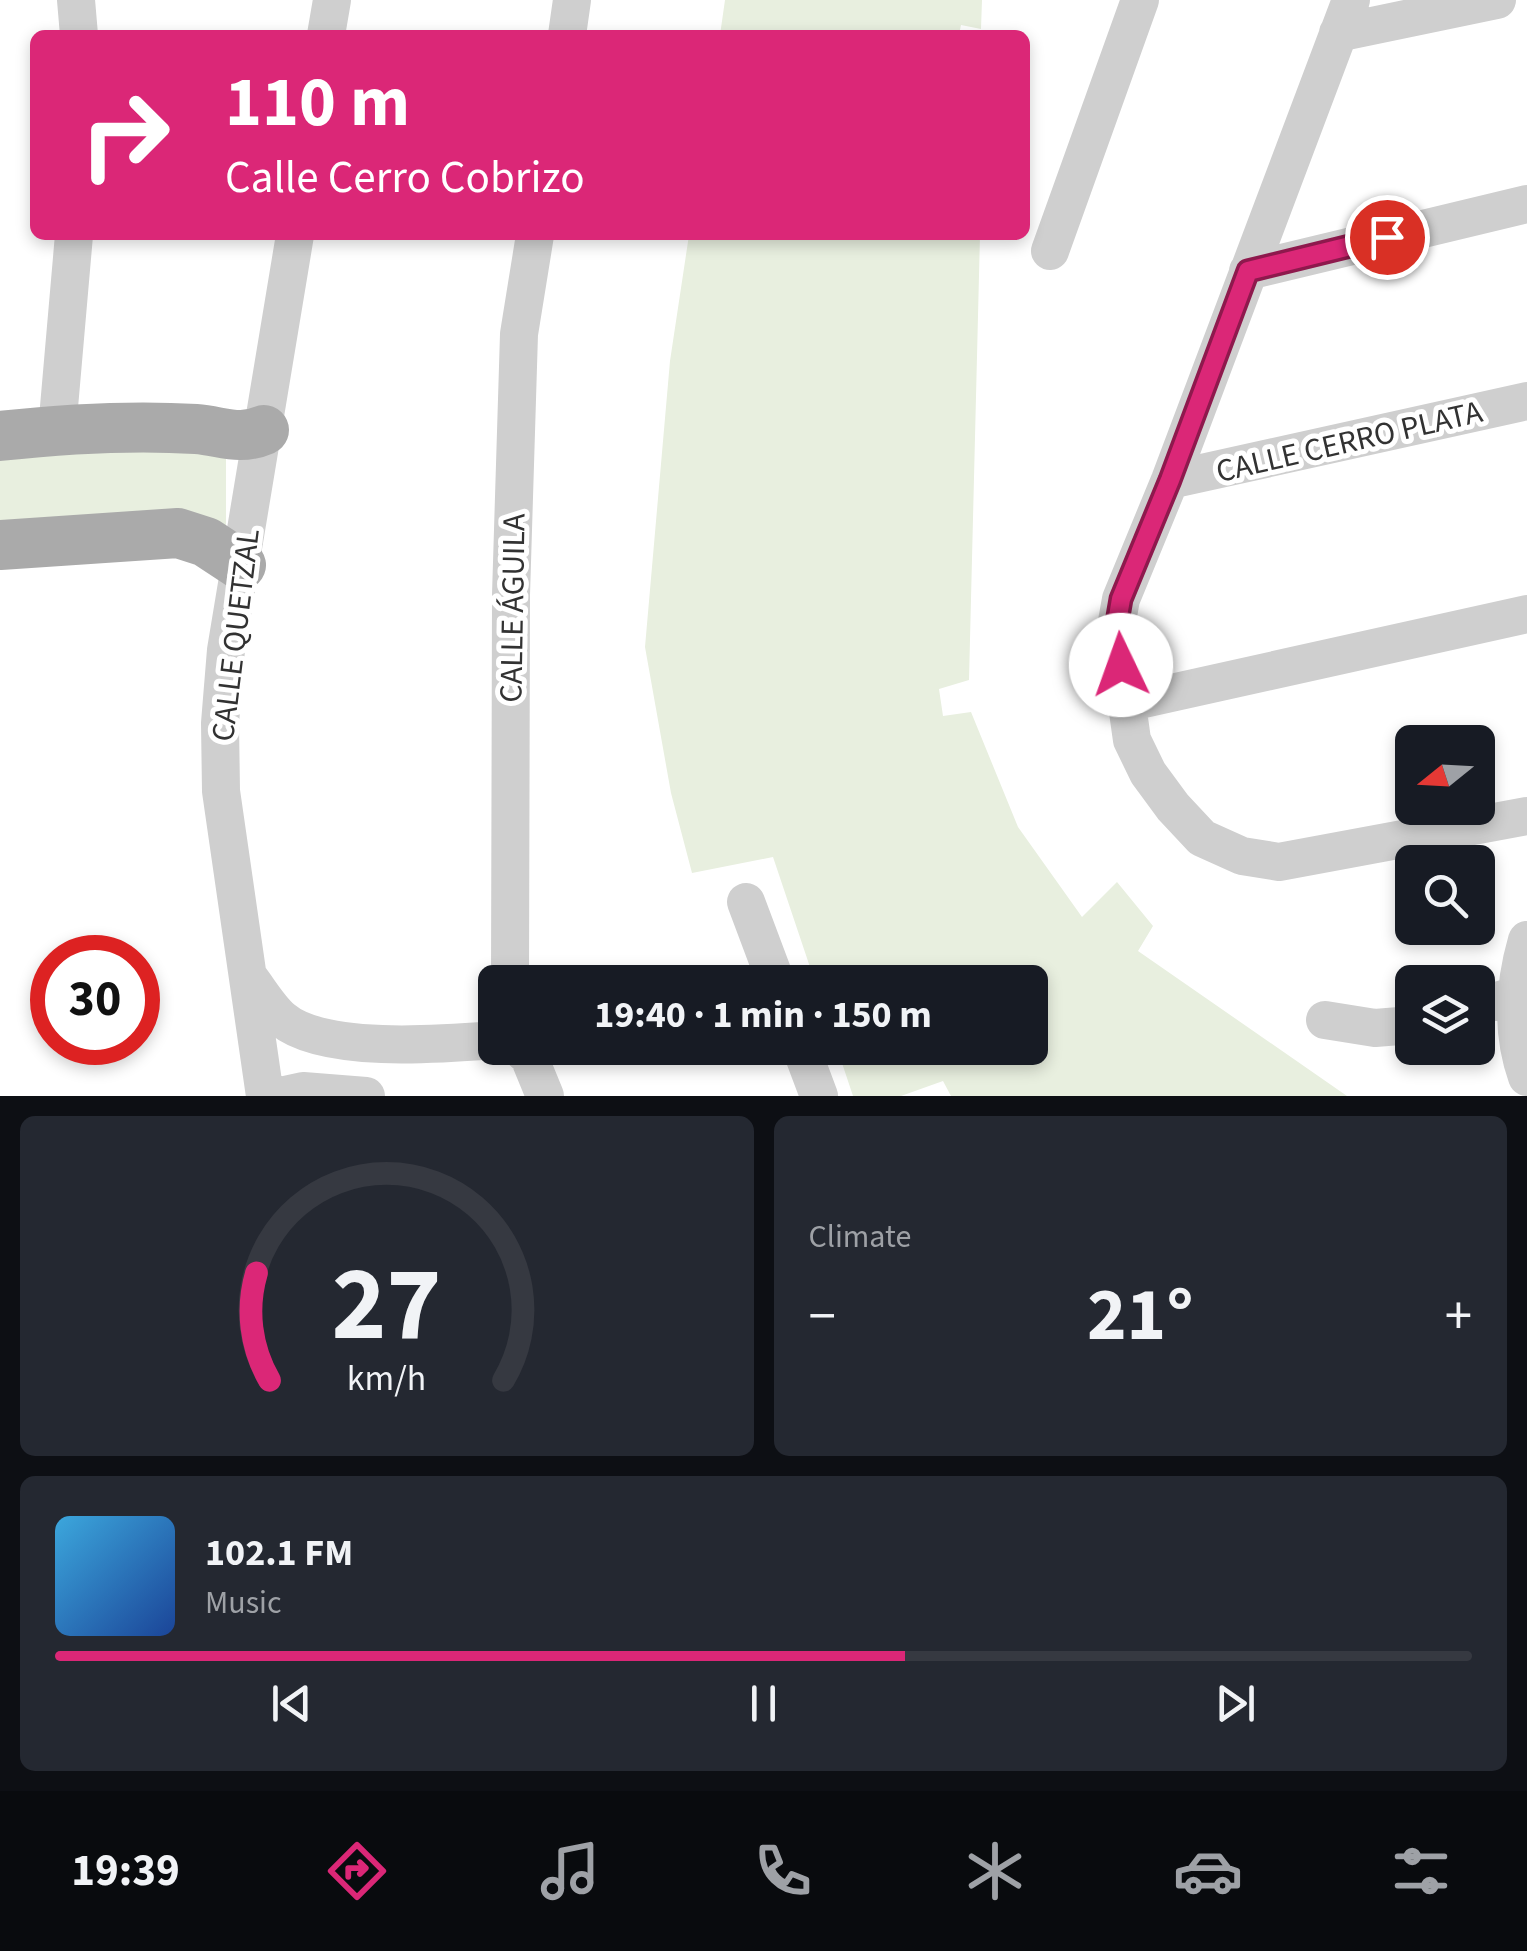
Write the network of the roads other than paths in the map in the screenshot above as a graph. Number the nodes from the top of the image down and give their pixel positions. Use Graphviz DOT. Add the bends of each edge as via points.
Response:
graph roads {
  1 [pos="76,0"];
  2 [pos="332,0"];
  3 [pos="572,0"];
  4 [pos="1140,0"];
  5 [pos="1497,0"];
  6 [pos="1345,17"];
  7 [pos="79,30"];
  8 [pos="327,30"];
  9 [pos="568,30"];
  10 [pos="1527,204"];
  11 [pos="74,240"];
  12 [pos="295,240"];
  13 [pos="534,240"];
  14 [pos="1050,250"];
  15 [pos="1248,271"];
  16 [pos="1527,401"];
  17 [pos="266,423"];
  18 [pos="57,430"];
  19 [pos="0,436"];
  20 [pos="1170,480"];
  21 [pos="0,545"];
  22 [pos="241,565"];
  23 [pos="1527,614"];
  24 [pos="1126,703"];
  25 [pos="1527,816"];
  26 [pos="746,902"];
  27 [pos="1527,940"];
  28 [pos="510,965"];
  29 [pos="770,965"];
  30 [pos="246,974"];
  31 [pos="1514,996"];
  32 [pos="1495,1001"];
  33 [pos="1326,1020"];
  34 [pos="1395,1026"];
  35 [pos="478,1041"];
  36 [pos="518,1065"];
  37 [pos="531,1065"];
  38 [pos="808,1065"];
  39 [pos="1527,1077"];
  40 [pos="265,1096"];
  41 [pos="280,1096"];
  42 [pos="366,1096"];
  43 [pos="520,1096"];
  44 [pos="546,1096"];
  45 [pos="820,1096"];
  1 -- 7 [label="street"];
  2 -- 8 [label="street"];
  3 -- 9 [label="street"];
  4 -- 14 [label="street"];
  5 -- 6 [label="street"];
  6 -- 15 [label="street"];
  10 -- 15 [label="street"];
  11 -- 18 [label="street"];
  12 -- 17 [label="street, CALLE QUETZAL"];
  13 -- 28 [label="street, CALLE ÁGUILA" via="519,334"];
  15 -- 20 [label="street"];
  16 -- 20 [label="street, CALLE CERRO PLATA"];
  17 -- 18 [label="main road" via="247,438 198,429"];
  17 -- 22 [label="street, CALLE QUETZAL"];
  18 -- 19 [label="main road"];
  20 -- 24 [label="street" via="1121,599 1116,628"];
  21 -- 22 [label="main road" via="178,533"];
  22 -- 30 [label="street, CALLE QUETZAL" via="220,740"];
  23 -- 24 [label="street"];
  24 -- 25 [label="street" via="1132,740 1173,807 1202,838 1242,856 1280,862"];
  26 -- 29 [label="street"];
  27 -- 31 [label="street"];
  30 -- 35 [label="street" via="281,1018 328,1040"];
  30 -- 40 [label="street, CALLE QUETZAL"];
  31 -- 32 [label="street"];
  31 -- 39 [label="street"];
  33 -- 34 [label="street"];
  36 -- 43 [label="street"];
  37 -- 44 [label="street"];
  38 -- 45 [label="street"];
  41 -- 42 [label="street"];
}
